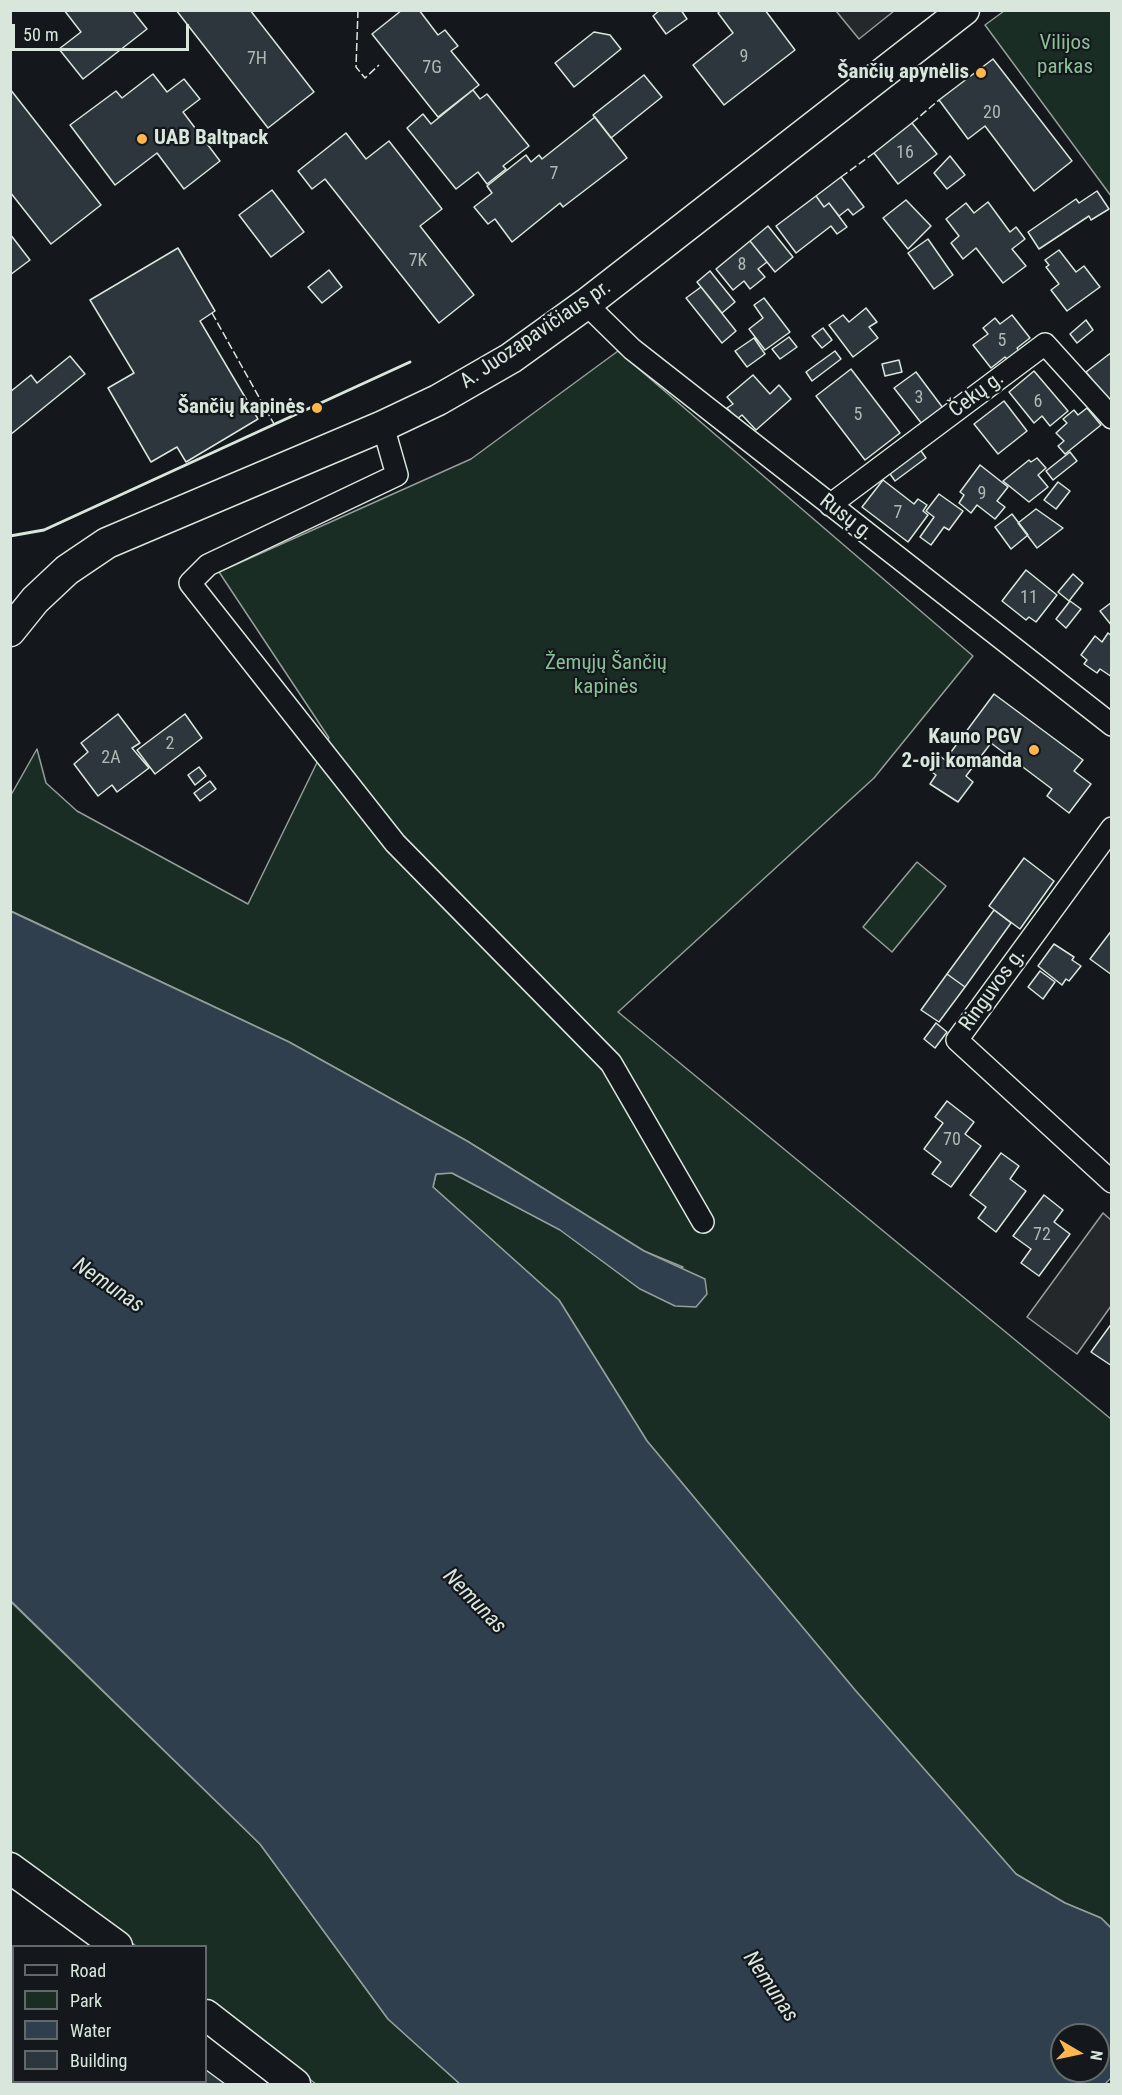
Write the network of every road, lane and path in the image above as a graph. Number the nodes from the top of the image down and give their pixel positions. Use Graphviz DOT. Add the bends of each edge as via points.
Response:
graph roads {
  1 [pos="964,10"];
  2 [pos="586,304"];
  3 [pos="1112,418"];
  4 [pos="383,426"];
  5 [pos="830,505"];
  6 [pos="11,629"];
  7 [pos="1112,725"];
  8 [pos="1112,828"];
  9 [pos="1112,1182"];
  10 [pos="703,1222"];
  11 [pos="10,1868"];
  12 [pos="114,1945"];
  13 [pos="207,2016"];
  14 [pos="295,2085"];
  1 -- 2 [label="main road, A. Juozapavičiaus pr."];
  2 -- 4 [label="main road, A. Juozapavičiaus pr." via="511,358"];
  2 -- 5 [label="street, Rusų g." via="632,349"];
  3 -- 5 [label="street, Čekų g." via="1045,345"];
  4 -- 6 [label="main road, A. Juozapavičiaus pr." via="107,543 67,570"];
  4 -- 10 [label="street" via="397,475 207,565 190,584 395,843 611,1063"];
  5 -- 7 [label="street, Rusų g."];
  8 -- 9 [label="street, Ringuvos g." via="957,1040"];
  11 -- 12 [label="main road"];
  13 -- 14 [label="main road"];
}
